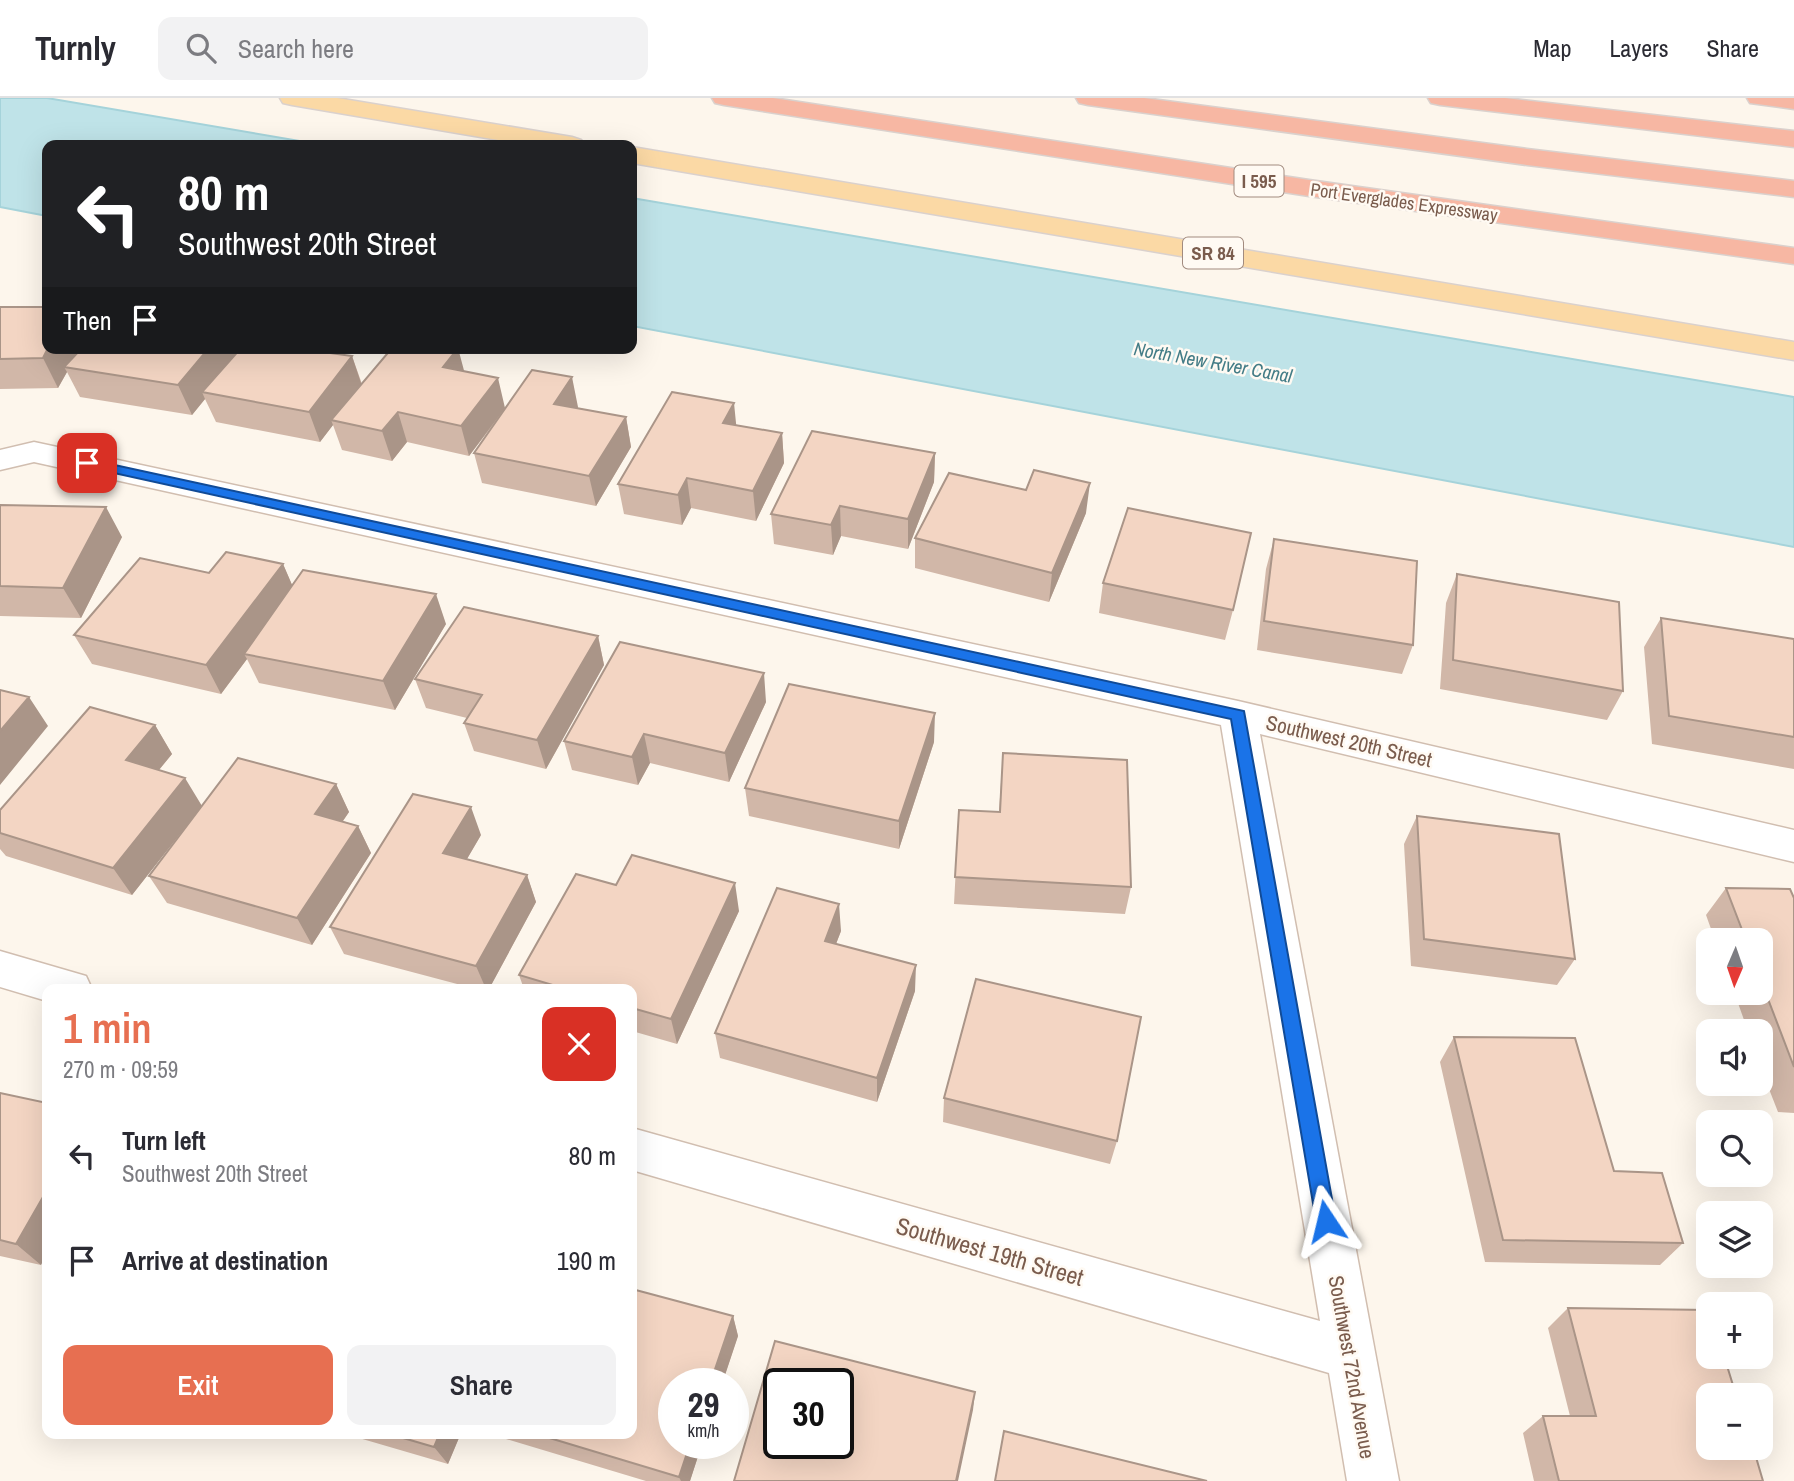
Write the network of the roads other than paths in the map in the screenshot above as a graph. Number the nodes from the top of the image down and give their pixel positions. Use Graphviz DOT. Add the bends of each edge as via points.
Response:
graph roads {
  1 [pos="292,98"];
  2 [pos="724,98"];
  3 [pos="1088,98"];
  4 [pos="1440,98"];
  5 [pos="1759,98"];
  6 [pos="1794,102"];
  7 [pos="1794,139"];
  8 [pos="542,140"];
  9 [pos="637,156"];
  10 [pos="1794,189"];
  11 [pos="1794,256"];
  12 [pos="1794,351"];
  13 [pos="0,460"];
  14 [pos="1238,715"];
  15 [pos="1794,846"];
  16 [pos="0,969"];
  17 [pos="53,984"];
  18 [pos="637,1150"];
  19 [pos="1349,1354"];
  20 [pos="1373,1481"];
  1 -- 8 [label="main road"];
  2 -- 11 [label="highway, Port Everglades Expressway / I 595"];
  3 -- 10 [label="highway"];
  4 -- 7 [label="highway"];
  5 -- 6 [label="highway"];
  9 -- 12 [label="main road, SR 84"];
  13 -- 14 [label="street, Southwest 20th Street" via="34,452"];
  14 -- 15 [label="street, Southwest 20th Street"];
  14 -- 19 [label="street, Southwest 72nd Avenue"];
  16 -- 17 [label="street"];
  18 -- 19 [label="street, Southwest 19th Street"];
  19 -- 20 [label="street, Southwest 72nd Avenue"];
}
